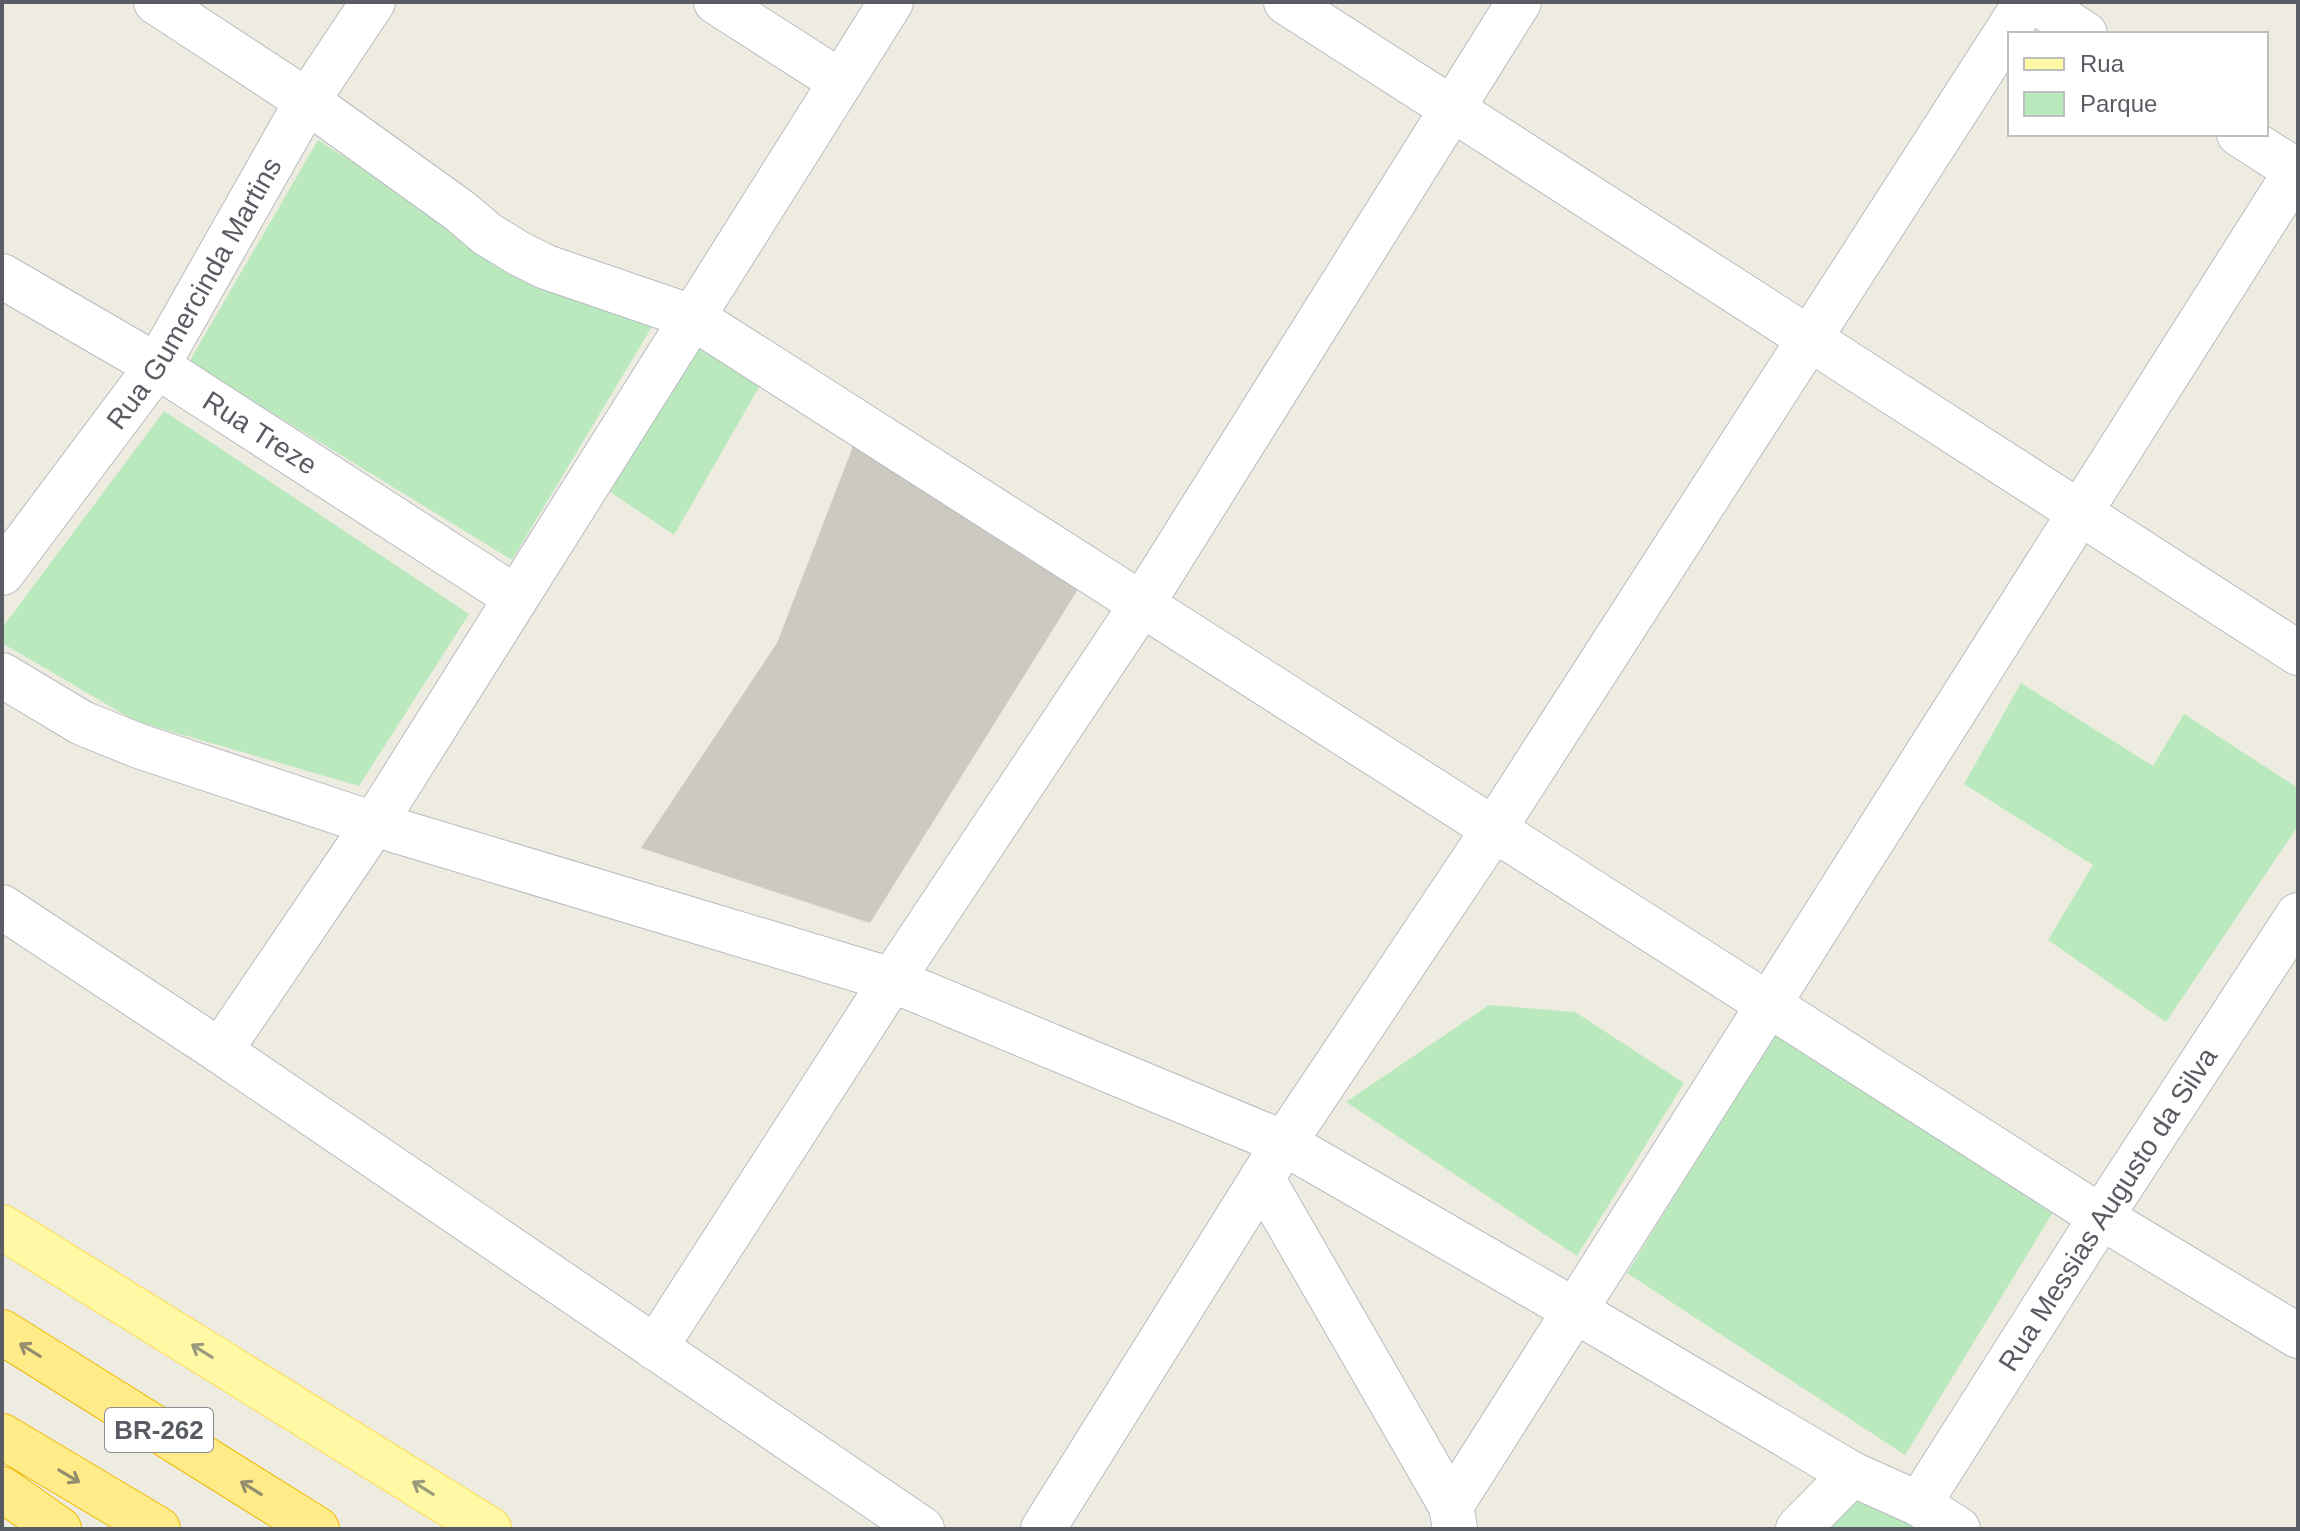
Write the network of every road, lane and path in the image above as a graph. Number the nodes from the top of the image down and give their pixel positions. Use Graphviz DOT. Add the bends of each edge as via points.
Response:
graph roads {
  1 [pos="156,2"];
  2 [pos="373,2"];
  3 [pos="716,2"];
  4 [pos="891,2"];
  5 [pos="1286,2"];
  6 [pos="1519,2"];
  7 [pos="2026,2"];
  8 [pos="2036,2"];
  9 [pos="2082,32"];
  10 [pos="841,82"];
  11 [pos="307,101"];
  12 [pos="1452,109"];
  13 [pos="2242,136"];
  14 [pos="2297,171"];
  15 [pos="2,276"];
  16 [pos="692,317"];
  17 [pos="1809,339"];
  18 [pos="157,366"];
  19 [pos="2080,513"];
  20 [pos="2,573"];
  21 [pos="515,597"];
  22 [pos="1142,604"];
  23 [pos="2298,653"];
  24 [pos="2,675"];
  25 [pos="374,824"];
  26 [pos="1494,829"];
  27 [pos="2,907"];
  28 [pos="2298,915"];
  29 [pos="892,980"];
  30 [pos="1768,1004"];
  31 [pos="220,1051"];
  32 [pos="1273,1160"];
  33 [pos="2101,1217"];
  34 [pos="2,1227"];
  35 [pos="1574,1310"];
  36 [pos="2,1332"];
  37 [pos="2298,1336"];
  38 [pos="655,1348"];
  39 [pos="2,1436"];
  40 [pos="1852,1474"];
  41 [pos="2,1489"];
  42 [pos="1919,1504"];
  43 [pos="1453,1517"];
  44 [pos="59,1529"];
  45 [pos="158,1529"];
  46 [pos="317,1529"];
  47 [pos="489,1529"];
  48 [pos="922,1529"];
  49 [pos="1043,1529"];
  50 [pos="1798,1529"];
  51 [pos="1958,1529"];
  1 -- 11 [label="street"];
  2 -- 11 [label="street, Rua Gumercinda Martins"];
  3 -- 10 [label="street"];
  4 -- 10 [label="street"];
  5 -- 12 [label="street"];
  6 -- 12 [label="street"];
  7 -- 17 [label="street"];
  8 -- 9 [label="street"];
  10 -- 16 [label="street"];
  11 -- 16 [label="street" via="487,234 546,267"];
  11 -- 18 [label="street, Rua Gumercinda Martins"];
  12 -- 17 [label="street"];
  12 -- 22 [label="street"];
  13 -- 14 [label="street"];
  14 -- 19 [label="street"];
  15 -- 18 [label="street, Rua Treze"];
  16 -- 21 [label="street"];
  16 -- 22 [label="street"];
  17 -- 19 [label="street"];
  17 -- 26 [label="street"];
  18 -- 20 [label="street, Rua Gumercinda Martins"];
  18 -- 21 [label="street, Rua Treze"];
  19 -- 23 [label="street"];
  19 -- 30 [label="street"];
  21 -- 25 [label="street"];
  22 -- 26 [label="street"];
  22 -- 29 [label="street"];
  24 -- 25 [label="street" via="82,723 139,746"];
  25 -- 29 [label="street"];
  25 -- 31 [label="street"];
  26 -- 30 [label="street"];
  26 -- 32 [label="street"];
  27 -- 31 [label="street"];
  28 -- 33 [label="street, Rua Messias Augusto da Silva"];
  29 -- 32 [label="street"];
  29 -- 38 [label="street"];
  30 -- 33 [label="street"];
  30 -- 35 [label="street"];
  31 -- 38 [label="street"];
  32 -- 35 [label="street"];
  32 -- 43 [label="street"];
  32 -- 49 [label="street"];
  33 -- 37 [label="street"];
  33 -- 42 [label="street, Rua Messias Augusto da Silva"];
  47 -- 34 [label="main road, one-way"];
  35 -- 40 [label="street"];
  35 -- 43 [label="street"];
  46 -- 36 [label="highway, BR-262, one-way"];
  38 -- 48 [label="street"];
  39 -- 45 [label="highway, BR-262, one-way"];
  40 -- 42 [label="street"];
  40 -- 50 [label="street"];
  41 -- 44 [label="highway"];
  42 -- 51 [label="street"];
}
